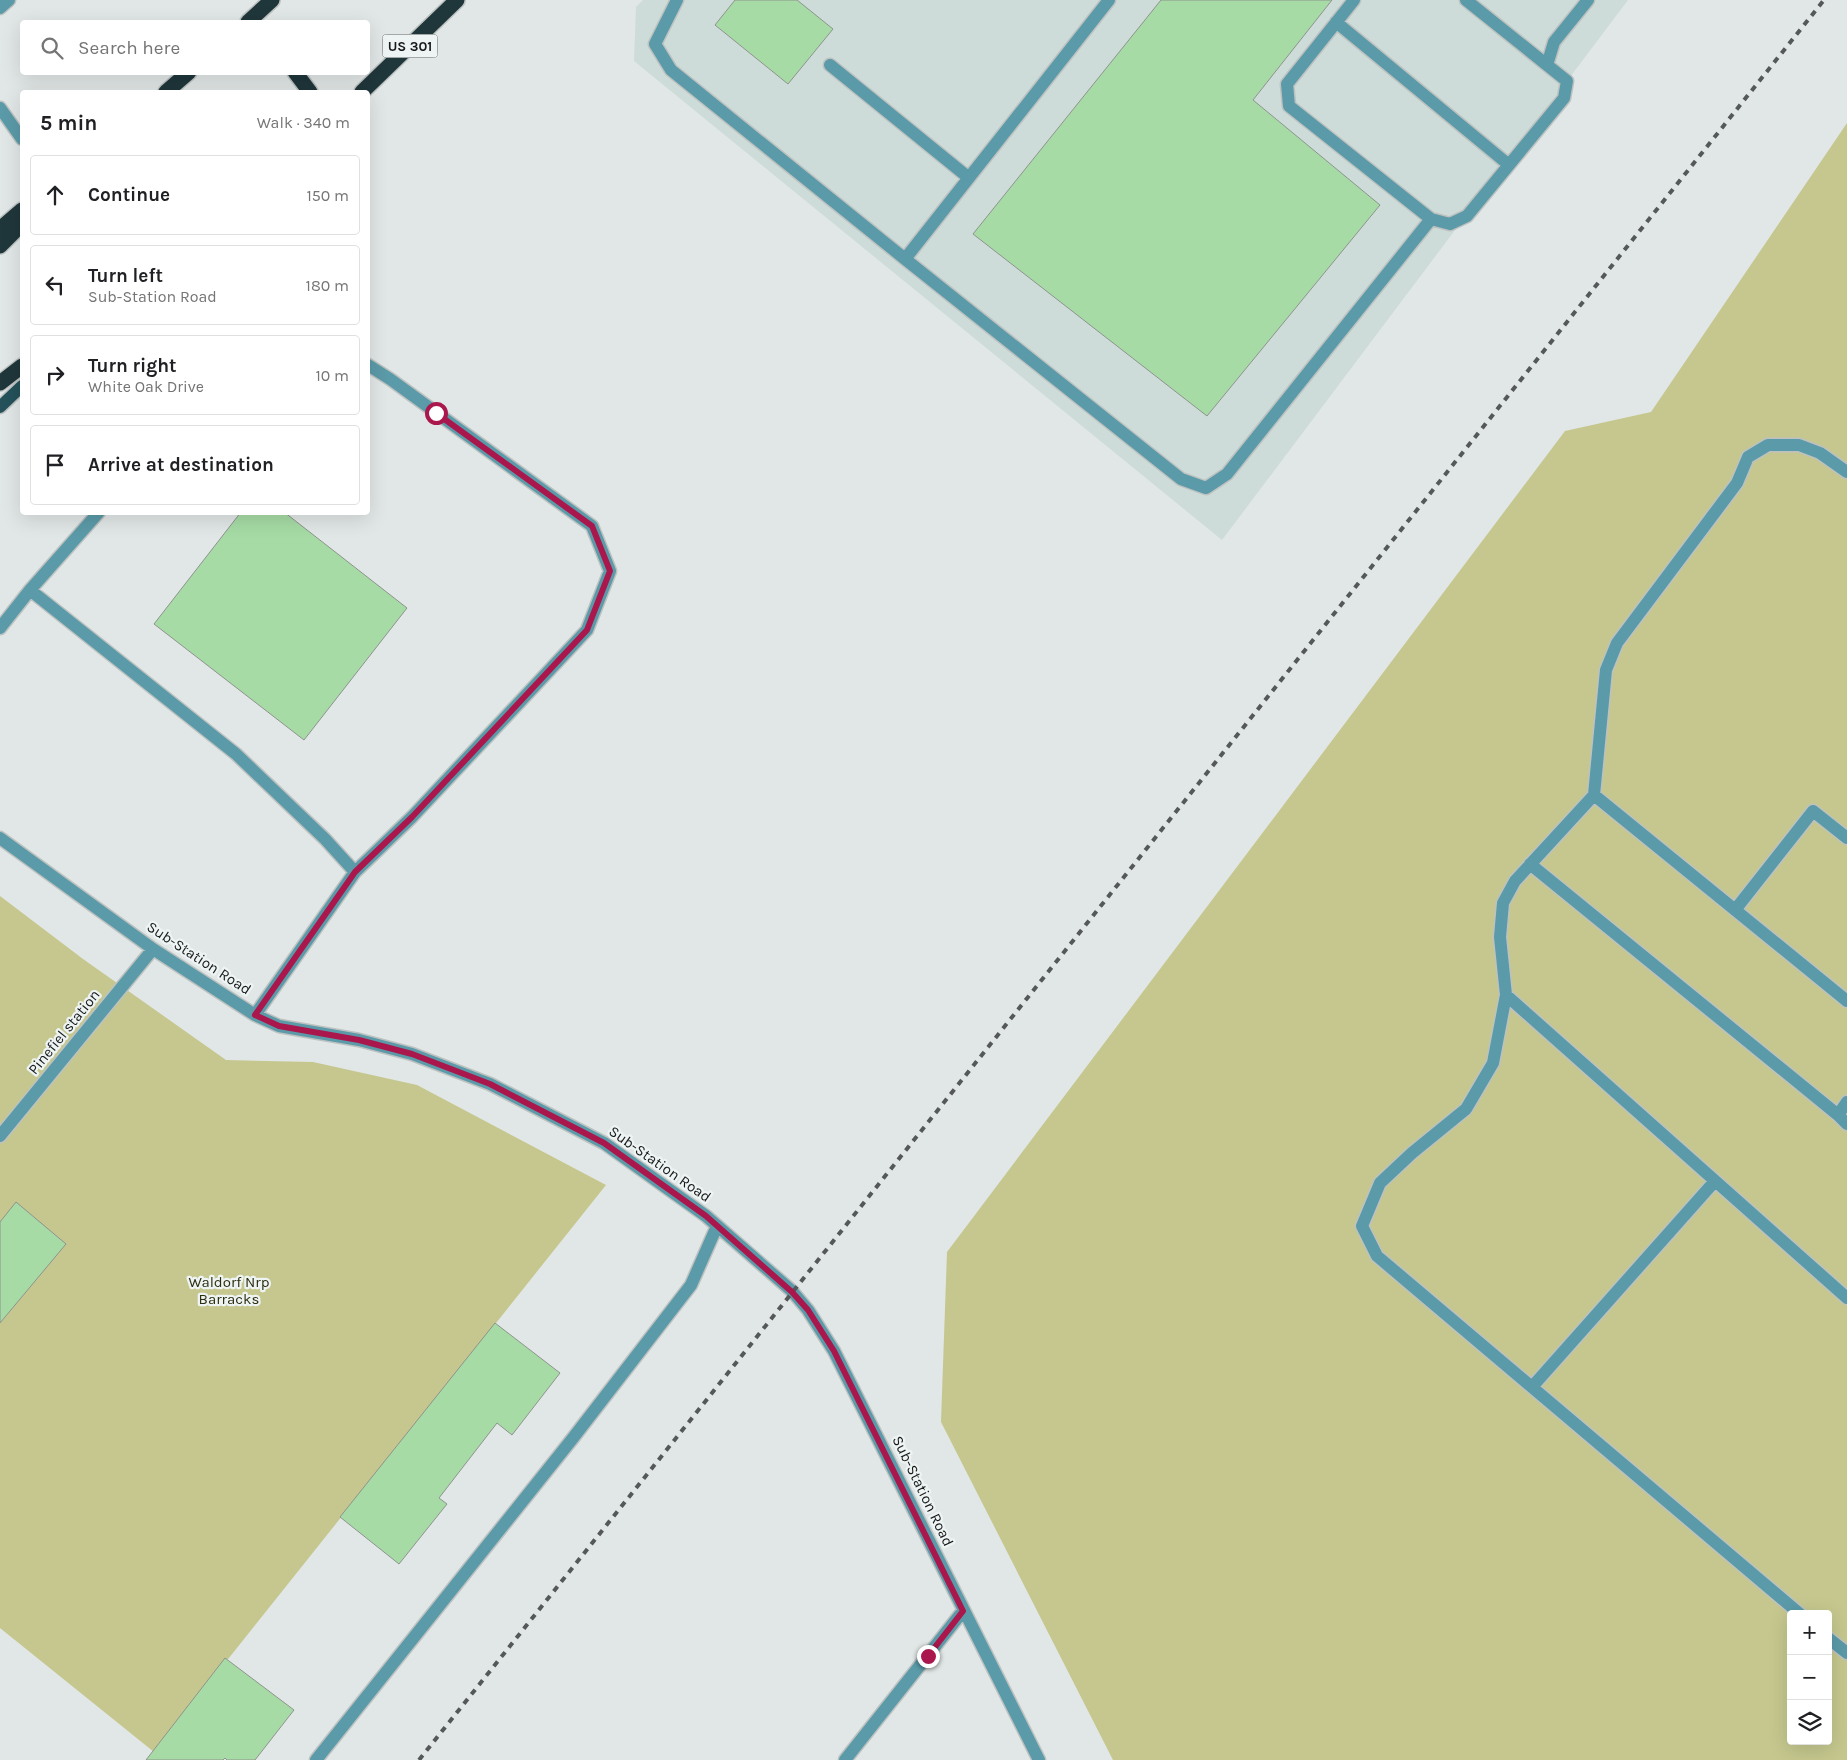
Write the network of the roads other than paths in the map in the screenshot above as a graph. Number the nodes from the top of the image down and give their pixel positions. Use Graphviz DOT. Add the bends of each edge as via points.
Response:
graph roads {
  1 [pos="9,0"];
  2 [pos="458,0"];
  3 [pos="677,0"];
  4 [pos="1109,0"];
  5 [pos="1354,0"];
  6 [pos="1466,0"];
  7 [pos="1588,0"];
  8 [pos="266,2"];
  9 [pos="0,8"];
  10 [pos="254,20"];
  11 [pos="1336,22"];
  12 [pos="830,65"];
  13 [pos="1546,65"];
  14 [pos="186,75"];
  15 [pos="297,75"];
  16 [pos="168,90"];
  17 [pos="308,90"];
  18 [pos="364,90"];
  19 [pos="0,108"];
  20 [pos="20,136"];
  21 [pos="1509,165"];
  22 [pos="970,178"];
  23 [pos="20,212"];
  24 [pos="1431,219"];
  25 [pos="20,226"];
  26 [pos="0,229"];
  27 [pos="0,246"];
  28 [pos="905,259"];
  29 [pos="370,366"];
  30 [pos="20,368"];
  31 [pos="0,384"];
  32 [pos="20,388"];
  33 [pos="0,407"];
  34 [pos="1847,472"];
  35 [pos="96,515"];
  36 [pos="30,590"];
  37 [pos="0,628"];
  38 [pos="1594,795"];
  39 [pos="0,838"];
  40 [pos="1847,838"];
  41 [pos="1530,864"];
  42 [pos="355,872"];
  43 [pos="1735,910"];
  44 [pos="153,949"];
  45 [pos="1506,995"];
  46 [pos="1847,1001"];
  47 [pos="255,1015"];
  48 [pos="1847,1102"];
  49 [pos="1842,1120"];
  50 [pos="0,1136"];
  51 [pos="1715,1181"];
  52 [pos="717,1226"];
  53 [pos="1847,1298"];
  54 [pos="1532,1387"];
  55 [pos="1795,1610"];
  56 [pos="963,1611"];
  57 [pos="1832,1641"];
  58 [pos="1847,1654"];
  59 [pos="316,1760"];
  60 [pos="845,1760"];
  61 [pos="1039,1760"];
  1 -- 9 [label="street"];
  2 -- 18 [label="highway, US 301"];
  3 -- 28 [label="street" via="655,44 671,70"];
  4 -- 22 [label="street"];
  5 -- 11 [label="street"];
  6 -- 13 [label="street"];
  7 -- 13 [label="street" via="1554,42"];
  8 -- 10 [label="highway"];
  11 -- 21 [label="street"];
  11 -- 24 [label="street" via="1287,84 1289,106"];
  12 -- 22 [label="street"];
  13 -- 21 [label="street" via="1567,81 1564,98"];
  14 -- 16 [label="highway"];
  15 -- 17 [label="highway"];
  19 -- 20 [label="street"];
  21 -- 24 [label="street" via="1467,216 1450,224"];
  22 -- 28 [label="street"];
  23 -- 26 [label="highway"];
  24 -- 28 [label="street" via="1227,474 1206,488 1181,479"];
  25 -- 27 [label="highway"];
  29 -- 42 [label="street" via="592,526 610,571 587,630 412,817"];
  30 -- 31 [label="highway"];
  32 -- 33 [label="main road"];
  34 -- 38 [label="street" via="1799,445 1768,445 1748,457 1737,483 1617,643 1606,670"];
  35 -- 36 [label="street"];
  36 -- 37 [label="street"];
  36 -- 42 [label="street" via="236,754"];
  38 -- 41 [label="street"];
  38 -- 43 [label="street"];
  39 -- 44 [label="street, Sub-Station Road"];
  40 -- 43 [label="street" via="1812,811"];
  41 -- 45 [label="street" via="1515,881 1503,903 1500,937"];
  41 -- 49 [label="street"];
  42 -- 47 [label="street"];
  43 -- 46 [label="street"];
  44 -- 47 [label="street, Sub-Station Road"];
  44 -- 50 [label="street, Pinefiel station"];
  45 -- 51 [label="street"];
  45 -- 54 [label="street" via="1493,1063 1466,1109 1380,1183 1362,1226 1377,1256"];
  47 -- 52 [label="street, Sub-Station Road" via="279,1026 359,1040 412,1054 490,1084 604,1143"];
  48 -- 49 [label="street"];
  51 -- 53 [label="street"];
  51 -- 54 [label="street"];
  52 -- 56 [label="street, Sub-Station Road" via="808,1310 857,1395"];
  52 -- 59 [label="street" via="691,1285"];
  54 -- 55 [label="street"];
  56 -- 60 [label="street"];
  56 -- 61 [label="street, Sub-Station Road"];
  57 -- 58 [label="street"];
}
